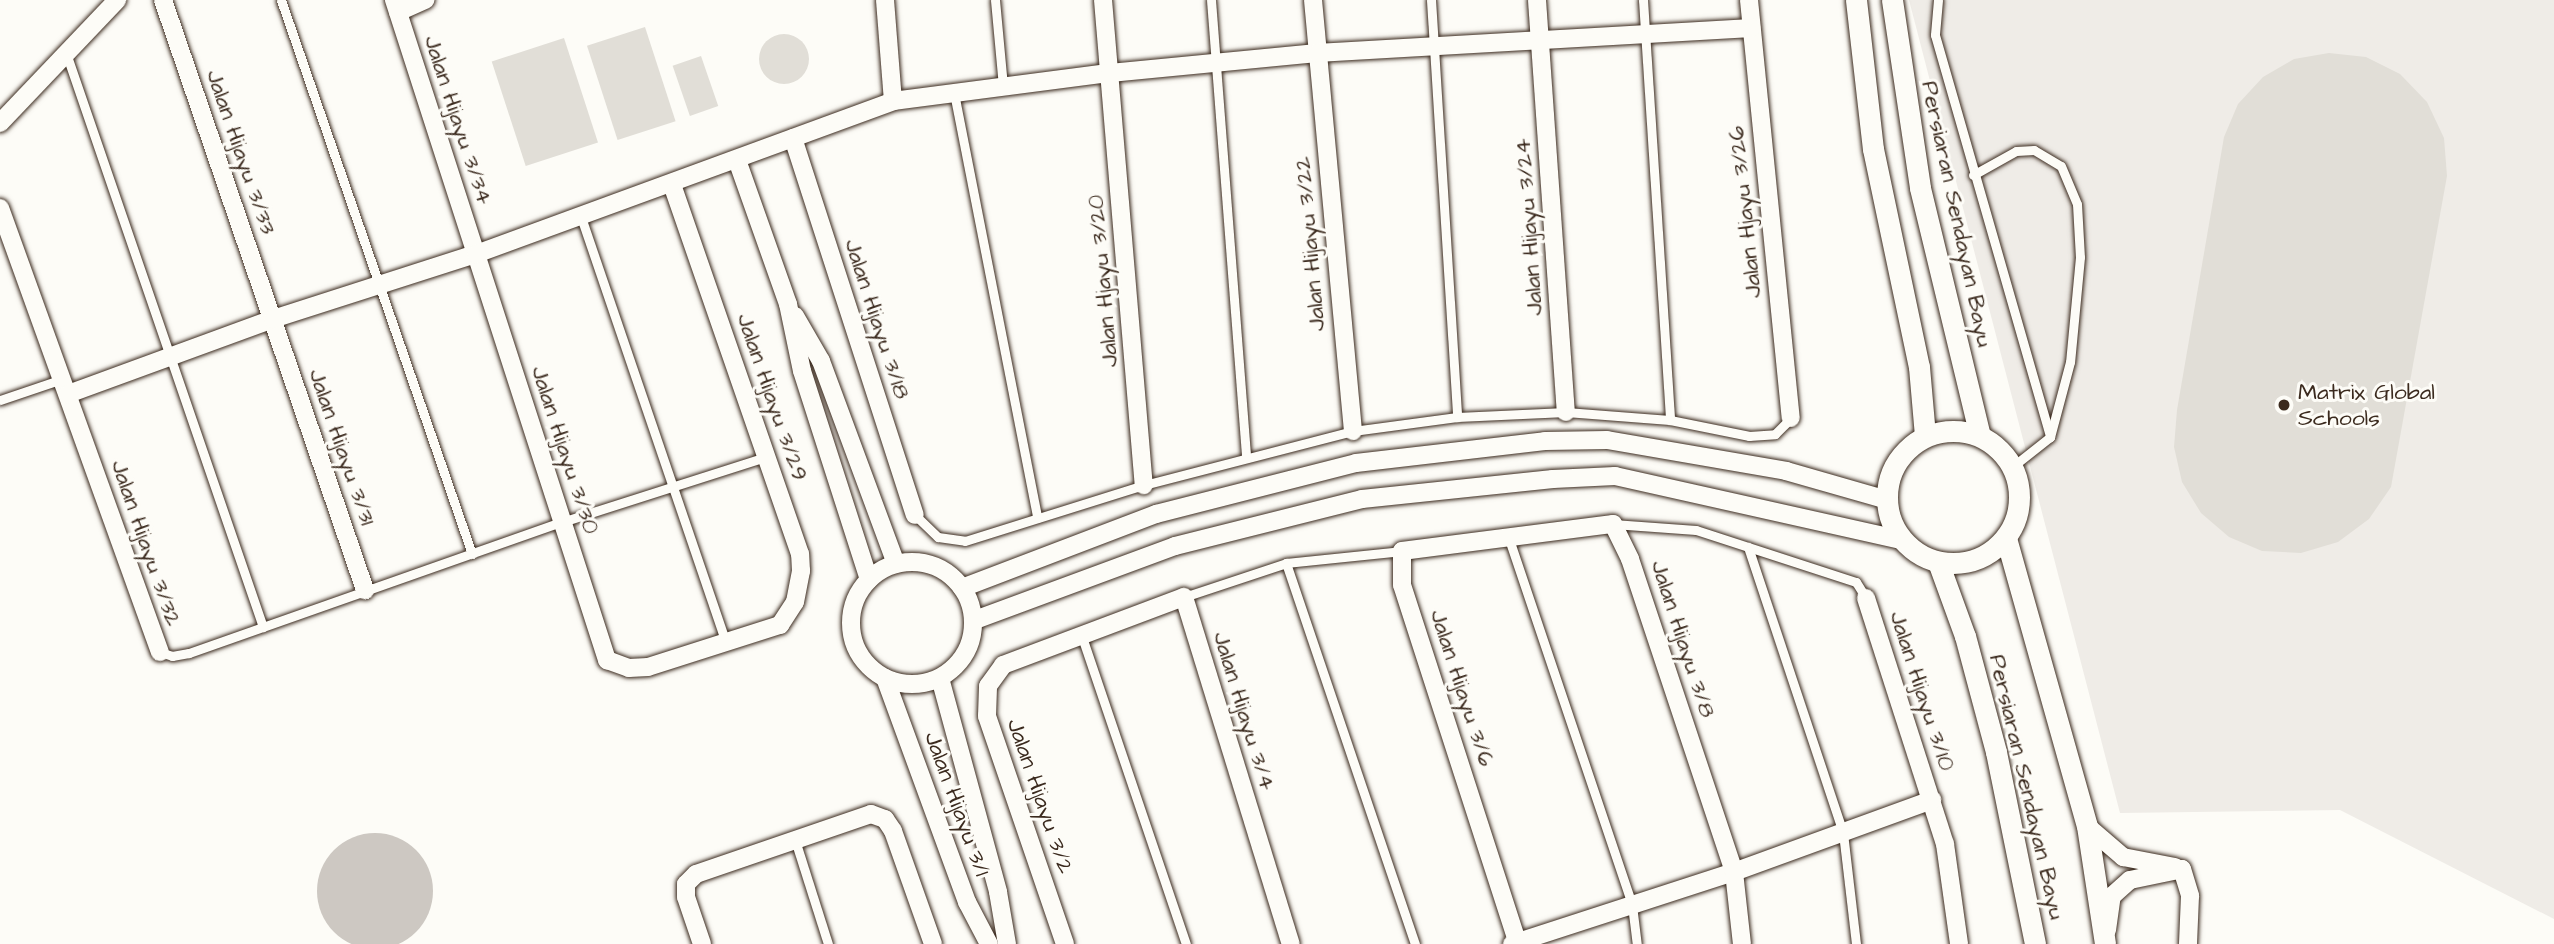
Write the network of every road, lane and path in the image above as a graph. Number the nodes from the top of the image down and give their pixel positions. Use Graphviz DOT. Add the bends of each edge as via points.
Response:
graph roads {
  1 [pos="117,0"];
  2 [pos="163,0"];
  3 [pos="281,0"];
  4 [pos="425,0"];
  5 [pos="885,0"];
  6 [pos="995,0"];
  7 [pos="1103,0"];
  8 [pos="1211,0"];
  9 [pos="1313,0"];
  10 [pos="1431,0"];
  11 [pos="1537,0"];
  12 [pos="1643,0"];
  13 [pos="1749,0"];
  14 [pos="1856,0"];
  15 [pos="1892,0"];
  16 [pos="1938,0"];
  17 [pos="396,6"];
  18 [pos="1751,28"];
  19 [pos="1644,34"];
  20 [pos="1541,39"];
  21 [pos="1434,45"];
  22 [pos="66,53"];
  23 [pos="1317,53"];
  24 [pos="1216,63"];
  25 [pos="1110,73"];
  26 [pos="1003,87"];
  27 [pos="954,93"];
  28 [pos="893,101"];
  29 [pos="0,123"];
  30 [pos="793,138"];
  31 [pos="737,160"];
  32 [pos="1973,175"];
  33 [pos="672,184"];
  34 [pos="0,208"];
  35 [pos="582,217"];
  36 [pos="476,254"];
  37 [pos="381,285"];
  38 [pos="788,304"];
  39 [pos="272,319"];
  40 [pos="172,356"];
  41 [pos="65,386"];
  42 [pos="0,400"];
  43 [pos="1566,412"];
  44 [pos="1457,418"];
  45 [pos="1791,418"];
  46 [pos="1670,420"];
  47 [pos="1353,430"];
  48 [pos="1925,436"];
  49 [pos="1980,436"];
  50 [pos="2050,437"];
  51 [pos="766,457"];
  52 [pos="1246,458"];
  53 [pos="2012,467"];
  54 [pos="1144,485"];
  55 [pos="673,486"];
  56 [pos="1887,500"];
  57 [pos="915,515"];
  58 [pos="1037,518"];
  59 [pos="562,522"];
  60 [pos="1613,524"];
  61 [pos="1508,536"];
  62 [pos="2006,538"];
  63 [pos="1902,540"];
  64 [pos="1748,547"];
  65 [pos="1402,551"];
  66 [pos="472,554"];
  67 [pos="1938,562"];
  68 [pos="1286,563"];
  69 [pos="897,564"];
  70 [pos="869,580"];
  71 [pos="962,588"];
  72 [pos="365,590"];
  73 [pos="1184,597"];
  74 [pos="1866,597"];
  75 [pos="975,620"];
  76 [pos="263,627"];
  77 [pos="1080,632"];
  78 [pos="726,642"];
  79 [pos="160,652"];
  80 [pos="885,678"];
  81 [pos="940,678"];
  82 [pos="1932,800"];
  83 [pos="2087,826"];
  84 [pos="1843,833"];
  85 [pos="795,840"];
  86 [pos="2182,869"];
  87 [pos="1734,872"];
  88 [pos="1632,905"];
  89 [pos="1516,943"];
  90 [pos="702,944"];
  91 [pos="828,944"];
  92 [pos="933,944"];
  93 [pos="989,944"];
  94 [pos="1007,944"];
  95 [pos="1065,944"];
  96 [pos="1186,944"];
  97 [pos="1291,944"];
  98 [pos="1415,944"];
  99 [pos="1636,944"];
  100 [pos="1742,944"];
  101 [pos="1856,944"];
  102 [pos="1959,944"];
  103 [pos="2035,944"];
  104 [pos="2105,944"];
  105 [pos="2188,944"];
  1 -- 22 [label="street"];
  2 -- 39 [label="street, Jalan Hijayu 3/33"];
  3 -- 37 [label="lane"];
  4 -- 17 [label="street"];
  5 -- 28 [label="street"];
  6 -- 26 [label="lane"];
  7 -- 25 [label="street, Jalan Hjayu 3/20"];
  8 -- 24 [label="lane"];
  9 -- 23 [label="street, Jalan Hijayu 3/22"];
  10 -- 21 [label="lane"];
  11 -- 20 [label="street, Jalan Hijayu 3/24"];
  12 -- 19 [label="lane"];
  13 -- 18 [label="street, Jalan Hjayu 3/26"];
  14 -- 48 [label="street" via="1873,149 1919,367"];
  15 -- 49 [label="street, Persiaran Sendayan Bayu" via="1920,188"];
  16 -- 32 [label="lane" via="1935,35"];
  17 -- 36 [label="street, Jalan Hijayu 3/34"];
  18 -- 19 [label="street"];
  18 -- 45 [label="street, Jalan Hjayu 3/26"];
  19 -- 20 [label="street"];
  19 -- 46 [label="lane"];
  20 -- 21 [label="street"];
  20 -- 43 [label="street, Jalan Hijayu 3/24"];
  21 -- 23 [label="street"];
  21 -- 44 [label="lane"];
  22 -- 29 [label="street"];
  22 -- 40 [label="lane"];
  23 -- 24 [label="street"];
  23 -- 47 [label="street, Jalan Hijayu 3/22"];
  24 -- 25 [label="street"];
  24 -- 52 [label="lane"];
  25 -- 26 [label="street"];
  25 -- 54 [label="street, Jalan Hjayu 3/20"];
  26 -- 27 [label="street"];
  27 -- 28 [label="street"];
  27 -- 58 [label="lane"];
  28 -- 30 [label="street"];
  30 -- 31 [label="street"];
  30 -- 57 [label="street, Jalan Hijayu 3/18"];
  31 -- 33 [label="street"];
  31 -- 38 [label="street"];
  32 -- 50 [label="lane"];
  32 -- 50 [label="lane" via="2015,151 2034,150 2061,166 2077,204 2080,257 2070,362"];
  33 -- 35 [label="street"];
  33 -- 51 [label="street, Jalan Hijayu 3/29"];
  34 -- 41 [label="street, Jalan Hijayu 3/32"];
  35 -- 36 [label="street"];
  35 -- 55 [label="lane"];
  36 -- 37 [label="street"];
  36 -- 59 [label="street, Jalan Hijayu 3/30"];
  37 -- 39 [label="street"];
  37 -- 66 [label="lane"];
  38 -- 69 [label="street" via="821,361"];
  38 -- 70 [label="street" via="802,371"];
  39 -- 40 [label="street"];
  39 -- 72 [label="street, Jalan Hijayu 3/31"];
  40 -- 41 [label="street"];
  40 -- 76 [label="lane"];
  41 -- 42 [label="lane"];
  41 -- 79 [label="street, Jalan Hijayu 3/32"];
  43 -- 44 [label="lane"];
  43 -- 46 [label="lane"];
  44 -- 47 [label="lane"];
  45 -- 46 [label="lane" via="1775,434 1749,436"];
  47 -- 52 [label="lane"];
  48 -- 49 [label="street" via="1952,431"];
  48 -- 56 [label="street" via="1896,462"];
  49 -- 53 [label="street"];
  50 -- 53 [label="lane"];
  51 -- 55 [label="lane, Jalan Hijayu 3/32"];
  51 -- 78 [label="street, Jalan Hijayu 3/29" via="800,554 795,602 780,625"];
  52 -- 54 [label="lane"];
  53 -- 62 [label="street" via="2019,503"];
  54 -- 58 [label="lane"];
  55 -- 59 [label="lane, Jalan Hijayu 3/32"];
  55 -- 78 [label="lane"];
  56 -- 63 [label="street"];
  56 -- 71 [label="street" via="1786,471 1608,440 1545,441 1356,463 1156,514"];
  57 -- 58 [label="lane" via="938,537 965,541"];
  59 -- 66 [label="lane, Jalan Hijayu 3/32"];
  59 -- 78 [label="street, Jalan Hijayu 3/30" via="607,660 629,668 648,667"];
  60 -- 61 [label="street"];
  60 -- 64 [label="lane" via="1696,530"];
  60 -- 87 [label="street, Jalan Hijayu 3/8" via="1630,559"];
  61 -- 65 [label="street"];
  61 -- 88 [label="lane"];
  62 -- 67 [label="street" via="1976,560"];
  62 -- 83 [label="street, Persiaran Sendayan Bayu"];
  63 -- 67 [label="street"];
  63 -- 75 [label="street" via="1615,476 1553,479 1362,499 1175,546"];
  64 -- 74 [label="lane" via="1856,582"];
  64 -- 84 [label="lane"];
  65 -- 68 [label="lane"];
  65 -- 89 [label="street, Jalan Hijayu 3/6" via="1402,585"];
  66 -- 72 [label="lane, Jalan Hijayu 3/32"];
  67 -- 103 [label="street, Persiaran Sendayan Bayu" via="1965,636 1997,752"];
  68 -- 73 [label="lane"];
  68 -- 98 [label="lane"];
  69 -- 70 [label="street"];
  69 -- 71 [label="street" via="932,565"];
  70 -- 80 [label="street" via="852,613 852,632 864,659"];
  71 -- 75 [label="street"];
  72 -- 76 [label="lane, Jalan Hijayu 3/32"];
  73 -- 77 [label="street"];
  73 -- 97 [label="street, Jalan Hijayu 3/4"];
  74 -- 82 [label="street, Jalan Hijayu 3/10"];
  75 -- 81 [label="street" via="967,652"];
  76 -- 79 [label="lane, Jalan Hijayu 3/32" via="189,653 172,656"];
  77 -- 95 [label="street, Jalan Hijayu 3/2" via="1003,665 988,686 987,716"];
  77 -- 96 [label="lane"];
  80 -- 81 [label="street" via="904,684"];
  80 -- 93 [label="street, Jalan Hijayu 3/1" via="967,902"];
  81 -- 94 [label="street, Jalan Hijayu 3/1" via="998,892"];
  82 -- 84 [label="street"];
  82 -- 102 [label="street, Jalan Hijayu 3/10" via="1945,844"];
  83 -- 86 [label="street" via="2123,857"];
  83 -- 104 [label="street, Persiaran Sendayan Bayu"];
  84 -- 87 [label="street"];
  84 -- 101 [label="lane"];
  85 -- 90 [label="street" via="696,874 686,884"];
  85 -- 91 [label="lane"];
  85 -- 92 [label="street" via="871,814 885,818"];
  86 -- 104 [label="street" via="2130,880 2112,896"];
  86 -- 105 [label="street" via="2190,896"];
  87 -- 88 [label="street"];
  87 -- 100 [label="street, Jalan Hijayu 3/8"];
  88 -- 89 [label="street"];
  88 -- 99 [label="lane"];
}
